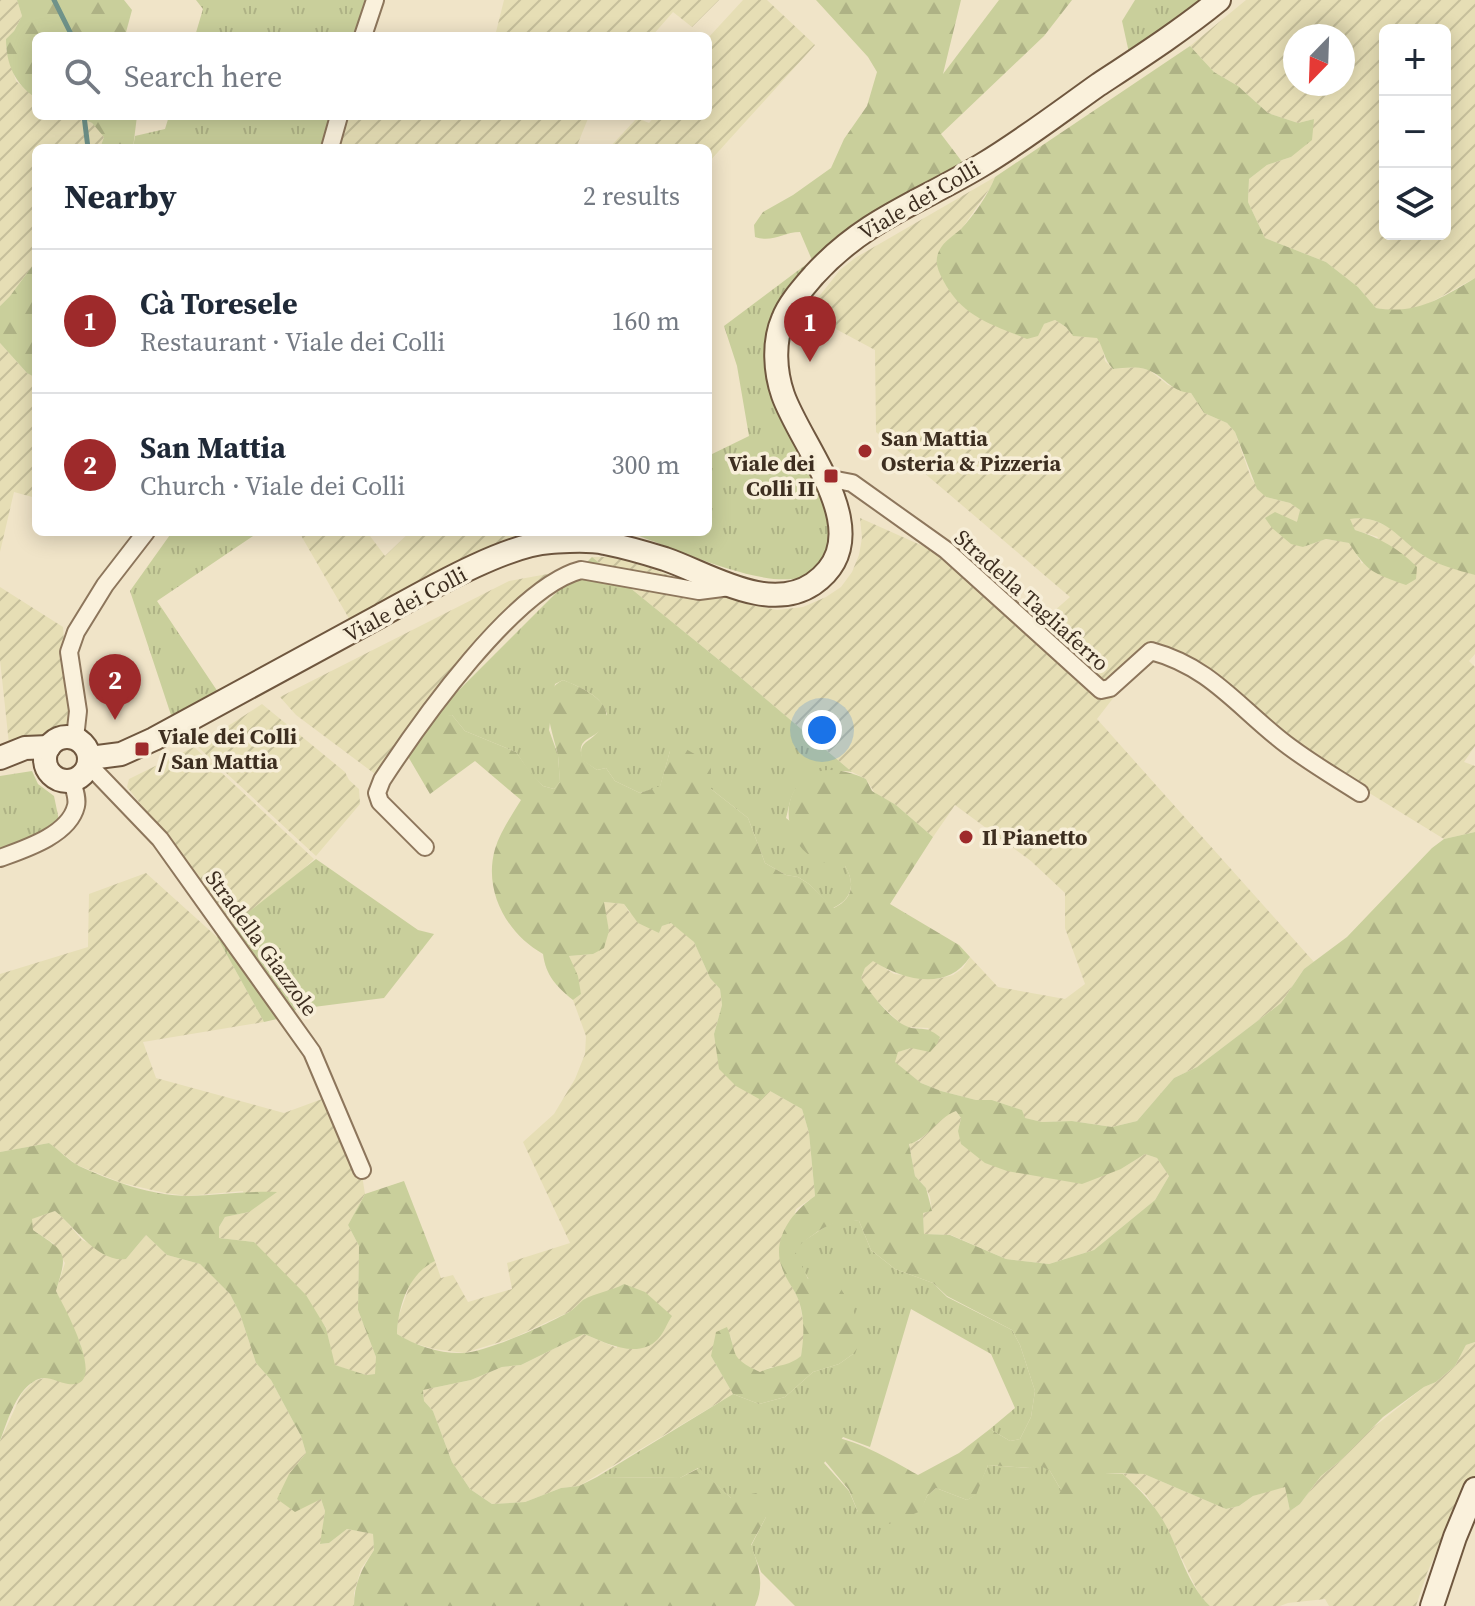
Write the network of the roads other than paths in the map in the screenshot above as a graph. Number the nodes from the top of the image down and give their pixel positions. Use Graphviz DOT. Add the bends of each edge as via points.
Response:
graph roads {
  1 [pos="375,0"];
  2 [pos="1219,0"];
  3 [pos="364,32"];
  4 [pos="338,120"];
  5 [pos="331,144"];
  6 [pos="826,478"];
  7 [pos="143,536"];
  8 [pos="736,587"];
  9 [pos="75,738"];
  10 [pos="49,747"];
  11 [pos="0,758"];
  12 [pos="84,768"];
  13 [pos="1360,793"];
  14 [pos="425,847"];
  15 [pos="0,858"];
  16 [pos="362,1170"];
  17 [pos="1475,1489"];
  18 [pos="1432,1606"];
  1 -- 3 [label="street"];
  2 -- 6 [label="street, Viale dei Colli" via="981,165 861,232 799,292 783,319 778,377"];
  4 -- 5 [label="street"];
  6 -- 8 [label="street, Viale dei Colli" via="841,521 831,565 808,587 780,595"];
  6 -- 13 [label="street, Stradella Tagliaferro" via="852,483 946,550 1101,690 1151,651 1177,658 1203,673 1279,739"];
  7 -- 9 [label="street" via="105,585 69,652 78,711"];
  8 -- 12 [label="street, Viale dei Colli" via="600,542 544,542 496,557 427,590 154,739"];
  8 -- 14 [label="street, Viale dei Colli" via="699,591 581,570 538,592 476,654 382,780 380,802"];
  9 -- 10 [label="street" via="61,737"];
  9 -- 12 [label="street" via="88,749"];
  10 -- 11 [label="street" via="25,748"];
  10 -- 12 [label="street" via="45,763 53,776 62,781"];
  12 -- 15 [label="street" via="70,821"];
  12 -- 16 [label="street, Stradella Giazzole" via="160,839 312,1052"];
  17 -- 18 [label="street"];
}
